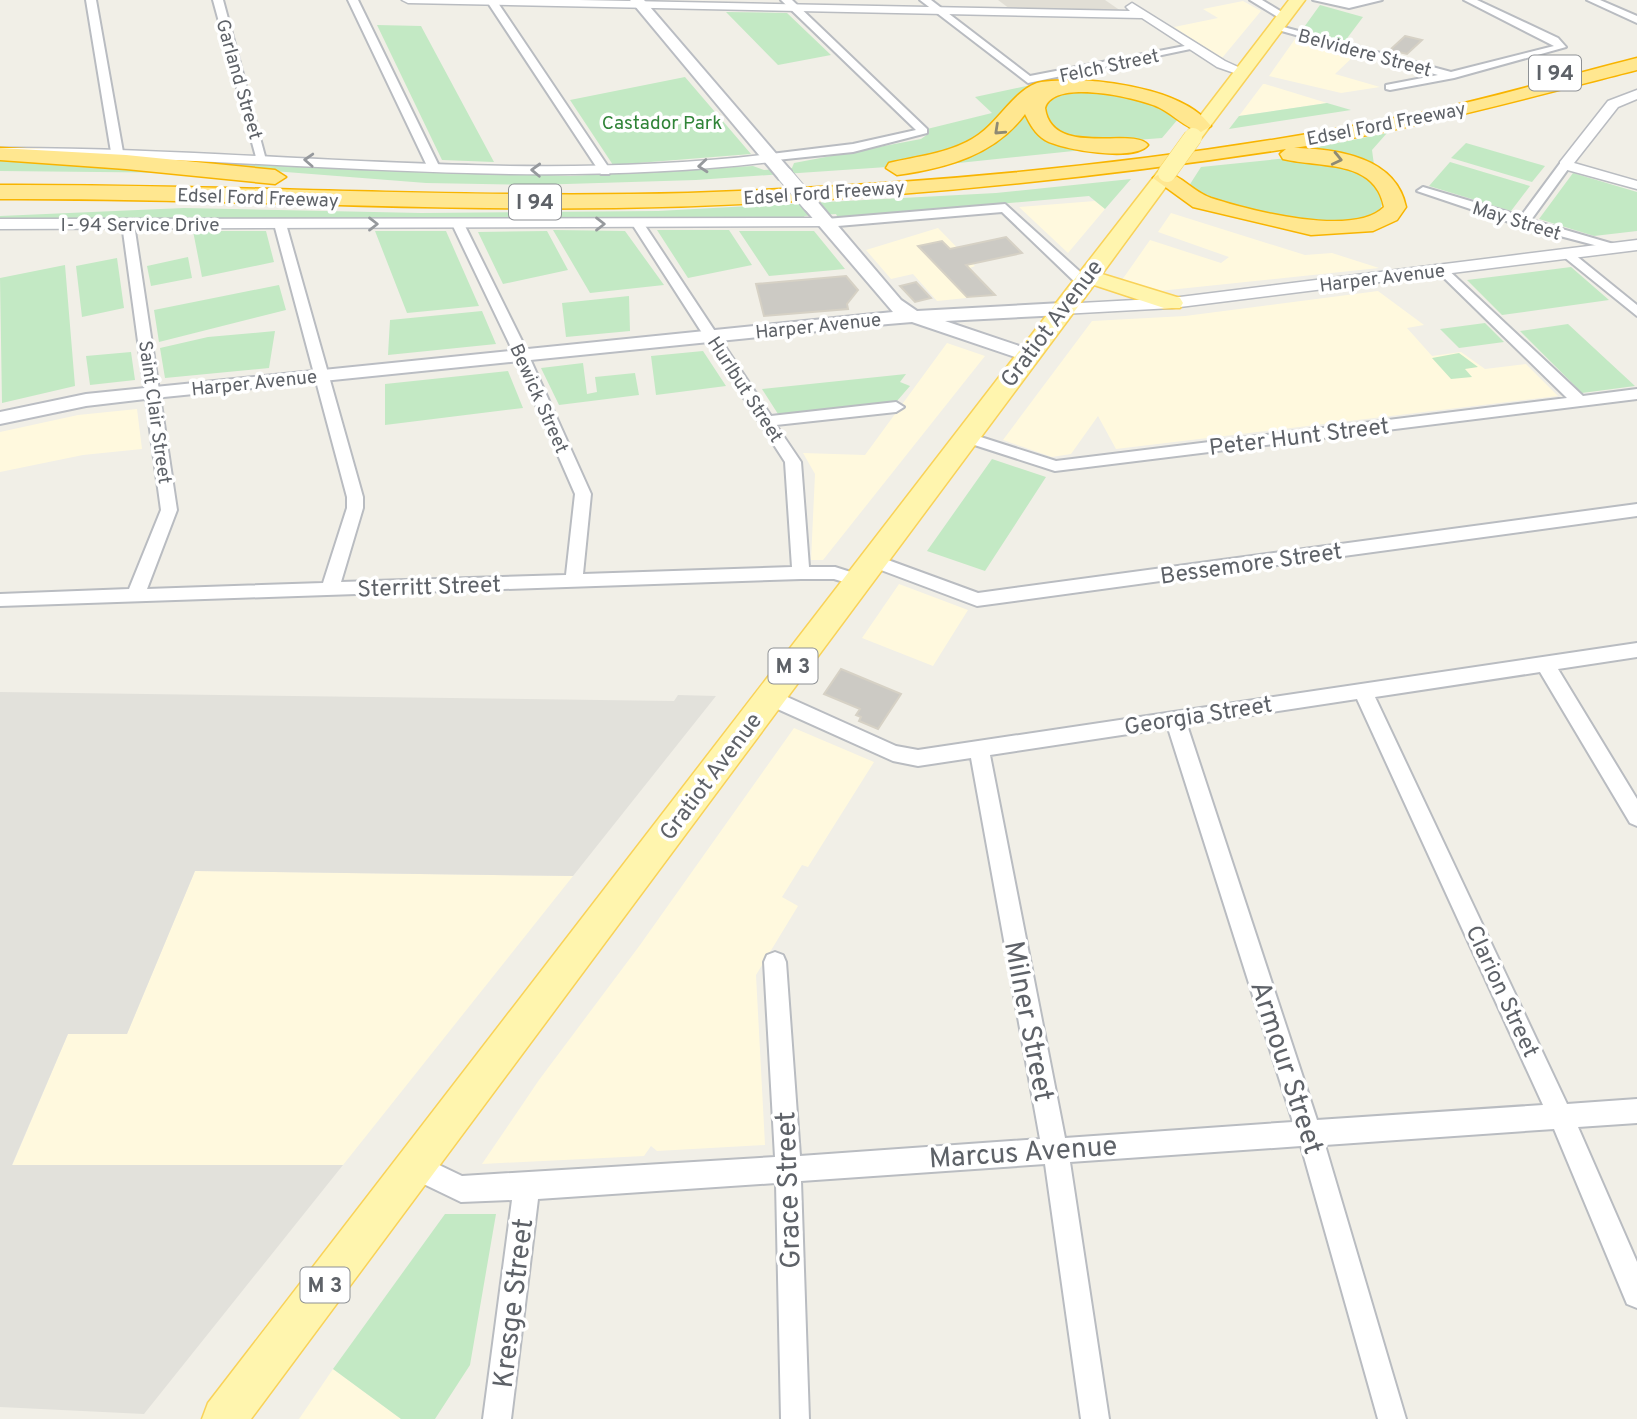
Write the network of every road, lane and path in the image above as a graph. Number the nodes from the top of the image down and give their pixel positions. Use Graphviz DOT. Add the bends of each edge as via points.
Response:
graph roads {
  1 [pos="90,0"];
  2 [pos="218,0"];
  3 [pos="353,0"];
  4 [pos="408,0"];
  5 [pos="925,0"];
  6 [pos="1120,0"];
  7 [pos="1255,0"];
  8 [pos="1297,0"];
  9 [pos="1318,0"];
  10 [pos="1377,0"];
  11 [pos="1469,0"];
  12 [pos="1592,0"];
  13 [pos="492,1"];
  14 [pos="639,3"];
  15 [pos="790,4"];
  16 [pos="939,11"];
  17 [pos="1144,15"];
  18 [pos="1637,20"];
  19 [pos="1280,23"];
  20 [pos="1195,47"];
  21 [pos="1637,53"];
  22 [pos="1637,64"];
  23 [pos="1243,72"];
  24 [pos="1454,75"];
  25 [pos="1390,87"];
  26 [pos="1473,93"];
  27 [pos="1637,94"];
  28 [pos="1217,107"];
  29 [pos="1451,113"];
  30 [pos="1200,128"];
  31 [pos="117,152"];
  32 [pos="0,153"];
  33 [pos="262,158"];
  34 [pos="771,158"];
  35 [pos="1565,165"];
  36 [pos="433,166"];
  37 [pos="605,171"];
  38 [pos="1166,175"];
  39 [pos="0,180"];
  40 [pos="1637,185"];
  41 [pos="760,187"];
  42 [pos="373,188"];
  43 [pos="901,188"];
  44 [pos="1423,191"];
  45 [pos="0,192"];
  46 [pos="1149,198"];
  47 [pos="329,200"];
  48 [pos="0,212"];
  49 [pos="1523,222"];
  50 [pos="0,223"];
  51 [pos="128,223"];
  52 [pos="826,223"];
  53 [pos="280,224"];
  54 [pos="458,224"];
  55 [pos="638,224"];
  56 [pos="1637,245"];
  57 [pos="1612,248"];
  58 [pos="1569,254"];
  59 [pos="1444,270"];
  60 [pos="1085,279"];
  61 [pos="1172,303"];
  62 [pos="1062,309"];
  63 [pos="1637,312"];
  64 [pos="912,316"];
  65 [pos="711,335"];
  66 [pos="520,355"];
  67 [pos="1027,355"];
  68 [pos="323,375"];
  69 [pos="154,393"];
  70 [pos="1635,396"];
  71 [pos="1579,401"];
  72 [pos="896,407"];
  73 [pos="0,418"];
  74 [pos="766,421"];
  75 [pos="965,437"];
  76 [pos="1637,510"];
  77 [pos="864,570"];
  78 [pos="801,573"];
  79 [pos="574,581"];
  80 [pos="330,589"];
  81 [pos="135,596"];
  82 [pos="0,600"];
  83 [pos="1637,650"];
  84 [pos="1545,664"];
  85 [pos="1363,691"];
  86 [pos="769,697"];
  87 [pos="1175,719"];
  88 [pos="979,748"];
  89 [pos="1637,817"];
  90 [pos="775,962"];
  91 [pos="1637,1111"];
  92 [pos="1560,1116"];
  93 [pos="1310,1132"];
  94 [pos="1054,1149"];
  95 [pos="414,1166"];
  96 [pos="788,1169"];
  97 [pos="527,1186"];
  98 [pos="1637,1294"];
  99 [pos="225,1419"];
  100 [pos="497,1419"];
  101 [pos="795,1419"];
  102 [pos="1095,1419"];
  103 [pos="1392,1419"];
  1 -- 31 [label="street"];
  2 -- 33 [label="street, Garland Street"];
  3 -- 36 [label="street"];
  4 -- 13 [label="street"];
  5 -- 16 [label="street"];
  6 -- 17 [label="street"];
  7 -- 19 [label="street, Belvidere Street"];
  8 -- 19 [label="main road, Gratiot Avenue / M 3"];
  9 -- 10 [label="street" via="1349,5"];
  11 -- 24 [label="street" via="1560,45"];
  12 -- 18 [label="street"];
  13 -- 14 [label="street"];
  13 -- 37 [label="street"];
  14 -- 15 [label="street"];
  14 -- 34 [label="main road"];
  15 -- 16 [label="street"];
  15 -- 34 [label="street, Edsel Ford Freeway" via="921,128 921,133 853,148"];
  16 -- 17 [label="street"];
  16 -- 20 [label="street, Felch Street" via="1023,79 1043,79"];
  17 -- 20 [label="street"];
  19 -- 23 [label="main road, Gratiot Avenue / M 3"];
  19 -- 24 [label="street, Belvidere Street"];
  20 -- 23 [label="street"];
  21 -- 26 [label="highway, Edsel Ford Freeway / I 94"];
  22 -- 29 [label="highway, Edsel Ford Freeway / I 94"];
  23 -- 28 [label="main road, Gratiot Avenue / M 3"];
  24 -- 25 [label="street"];
  26 -- 30 [label="highway" via="1121,146 1091,145 1052,135 1042,128 1034,110 1037,100 1054,90 1095,87 1162,102"];
  26 -- 41 [label="highway, Edsel Ford Freeway / I 94" via="1253,136 1105,158"];
  27 -- 35 [label="street" via="1613,104"];
  28 -- 30 [label="main road, Gratiot Avenue / M 3"];
  28 -- 41 [label="highway, one-way" via="1111,83 1057,84 1029,95 986,142 951,157"];
  29 -- 43 [label="highway, Edsel Ford Freeway / I 94" via="1166,160"];
  29 -- 46 [label="highway" via="1409,127 1385,141 1381,151 1405,194 1404,210 1390,224 1361,233 1331,235 1264,227"];
  30 -- 38 [label="main road, Gratiot Avenue / M 3, bridge"];
  31 -- 32 [label="street, Edsel Ford Freeway"];
  31 -- 33 [label="street, Edsel Ford Freeway"];
  32 -- 42 [label="highway" via="203,168"];
  36 -- 33 [label="street, Edsel Ford Freeway, one-way"];
  34 -- 37 [label="street, Edsel Ford Freeway, one-way"];
  34 -- 52 [label="main road, bridge"];
  35 -- 40 [label="street"];
  35 -- 49 [label="street"];
  37 -- 36 [label="street, Edsel Ford Freeway, one-way"];
  43 -- 38 [label="highway, one-way" via="961,191 1014,187 1280,153 1335,158 1373,173 1393,192 1395,207 1389,215 1365,226 1311,228 1201,202"];
  38 -- 46 [label="main road, Gratiot Avenue / M 3"];
  39 -- 42 [label="highway, Edsel Ford Freeway / I 94"];
  41 -- 42 [label="highway, Edsel Ford Freeway / I 94" via="587,191"];
  43 -- 47 [label="highway, Edsel Ford Freeway / I 94" via="615,201"];
  44 -- 49 [label="street, May Street"];
  45 -- 47 [label="highway, Edsel Ford Freeway / I 94"];
  46 -- 60 [label="main road, Gratiot Avenue / M 3"];
  47 -- 48 [label="highway"];
  49 -- 57 [label="street, May Street"];
  50 -- 51 [label="street, I- 94 Service Drive"];
  51 -- 53 [label="street, I- 94 Service Drive"];
  51 -- 69 [label="street, Saint Clair Street"];
  52 -- 55 [label="street, Edsel Ford Freeway"];
  52 -- 60 [label="street, Edsel Ford Freeway" via="1005,208"];
  52 -- 64 [label="main road" via="894,304"];
  53 -- 54 [label="street, Edsel Ford Freeway, one-way"];
  53 -- 68 [label="street"];
  54 -- 55 [label="street, Edsel Ford Freeway, one-way"];
  54 -- 66 [label="street, Bewick Street"];
  55 -- 65 [label="street, Hurlbut Street"];
  56 -- 57 [label="street, Harper Avenue"];
  57 -- 58 [label="street, Harper Avenue"];
  58 -- 59 [label="street, Harper Avenue"];
  58 -- 63 [label="street"];
  59 -- 61 [label="street, Harper Avenue"];
  59 -- 71 [label="street"];
  60 -- 61 [label="main road"];
  60 -- 62 [label="main road, Gratiot Avenue / M 3"];
  61 -- 62 [label="street, Harper Avenue"];
  62 -- 64 [label="main road, Harper Avenue"];
  62 -- 67 [label="main road, Gratiot Avenue / M 3"];
  64 -- 65 [label="main road, Harper Avenue"];
  64 -- 67 [label="main road"];
  65 -- 66 [label="main road, Harper Avenue"];
  65 -- 74 [label="street, Hurlbut Street"];
  66 -- 68 [label="main road, Harper Avenue"];
  66 -- 79 [label="street, Bewick Street" via="583,494"];
  67 -- 75 [label="main road, Gratiot Avenue / M 3"];
  68 -- 69 [label="main road, Harper Avenue"];
  68 -- 80 [label="street" via="355,508"];
  69 -- 73 [label="main road, Harper Avenue" via="86,400"];
  69 -- 81 [label="street, Saint Clair Street" via="169,510"];
  70 -- 71 [label="street, Peter Hunt Street"];
  71 -- 75 [label="street, Peter Hunt Street" via="1055,466"];
  72 -- 74 [label="street"];
  74 -- 78 [label="street, Hurlbut Street" via="796,469"];
  75 -- 77 [label="main road, Gratiot Avenue / M 3"];
  76 -- 77 [label="street, Bessemore Street" via="977,600"];
  77 -- 78 [label="street, Sterritt Street"];
  77 -- 86 [label="main road, Gratiot Avenue / M 3"];
  78 -- 79 [label="street, Sterritt Street"];
  79 -- 80 [label="street, Sterritt Street"];
  80 -- 81 [label="street, Sterritt Street"];
  81 -- 82 [label="street, Sterritt Street"];
  83 -- 84 [label="street, Georgia Street"];
  84 -- 85 [label="street, Georgia Street"];
  84 -- 89 [label="street"];
  85 -- 87 [label="street, Georgia Street"];
  85 -- 92 [label="street, Clarion Street"];
  86 -- 88 [label="street, Georgia Street" via="904,757"];
  86 -- 95 [label="main road, Gratiot Avenue / M 3"];
  87 -- 88 [label="street, Georgia Street"];
  87 -- 93 [label="street, Armour Street"];
  88 -- 94 [label="street, Milner Street"];
  90 -- 96 [label="street, Grace Street"];
  91 -- 92 [label="street, Marcus Avenue"];
  92 -- 93 [label="street, Marcus Avenue"];
  92 -- 98 [label="street, Clarion Street"];
  93 -- 94 [label="street, Marcus Avenue"];
  93 -- 103 [label="street, Armour Street"];
  94 -- 96 [label="street, Marcus Avenue"];
  94 -- 102 [label="street, Milner Street"];
  95 -- 97 [label="street, Marcus Avenue" via="461,1189"];
  95 -- 99 [label="main road, Gratiot Avenue / M 3"];
  96 -- 97 [label="street, Marcus Avenue"];
  96 -- 101 [label="street, Grace Street"];
  97 -- 100 [label="street, Kresge Street"];
}
